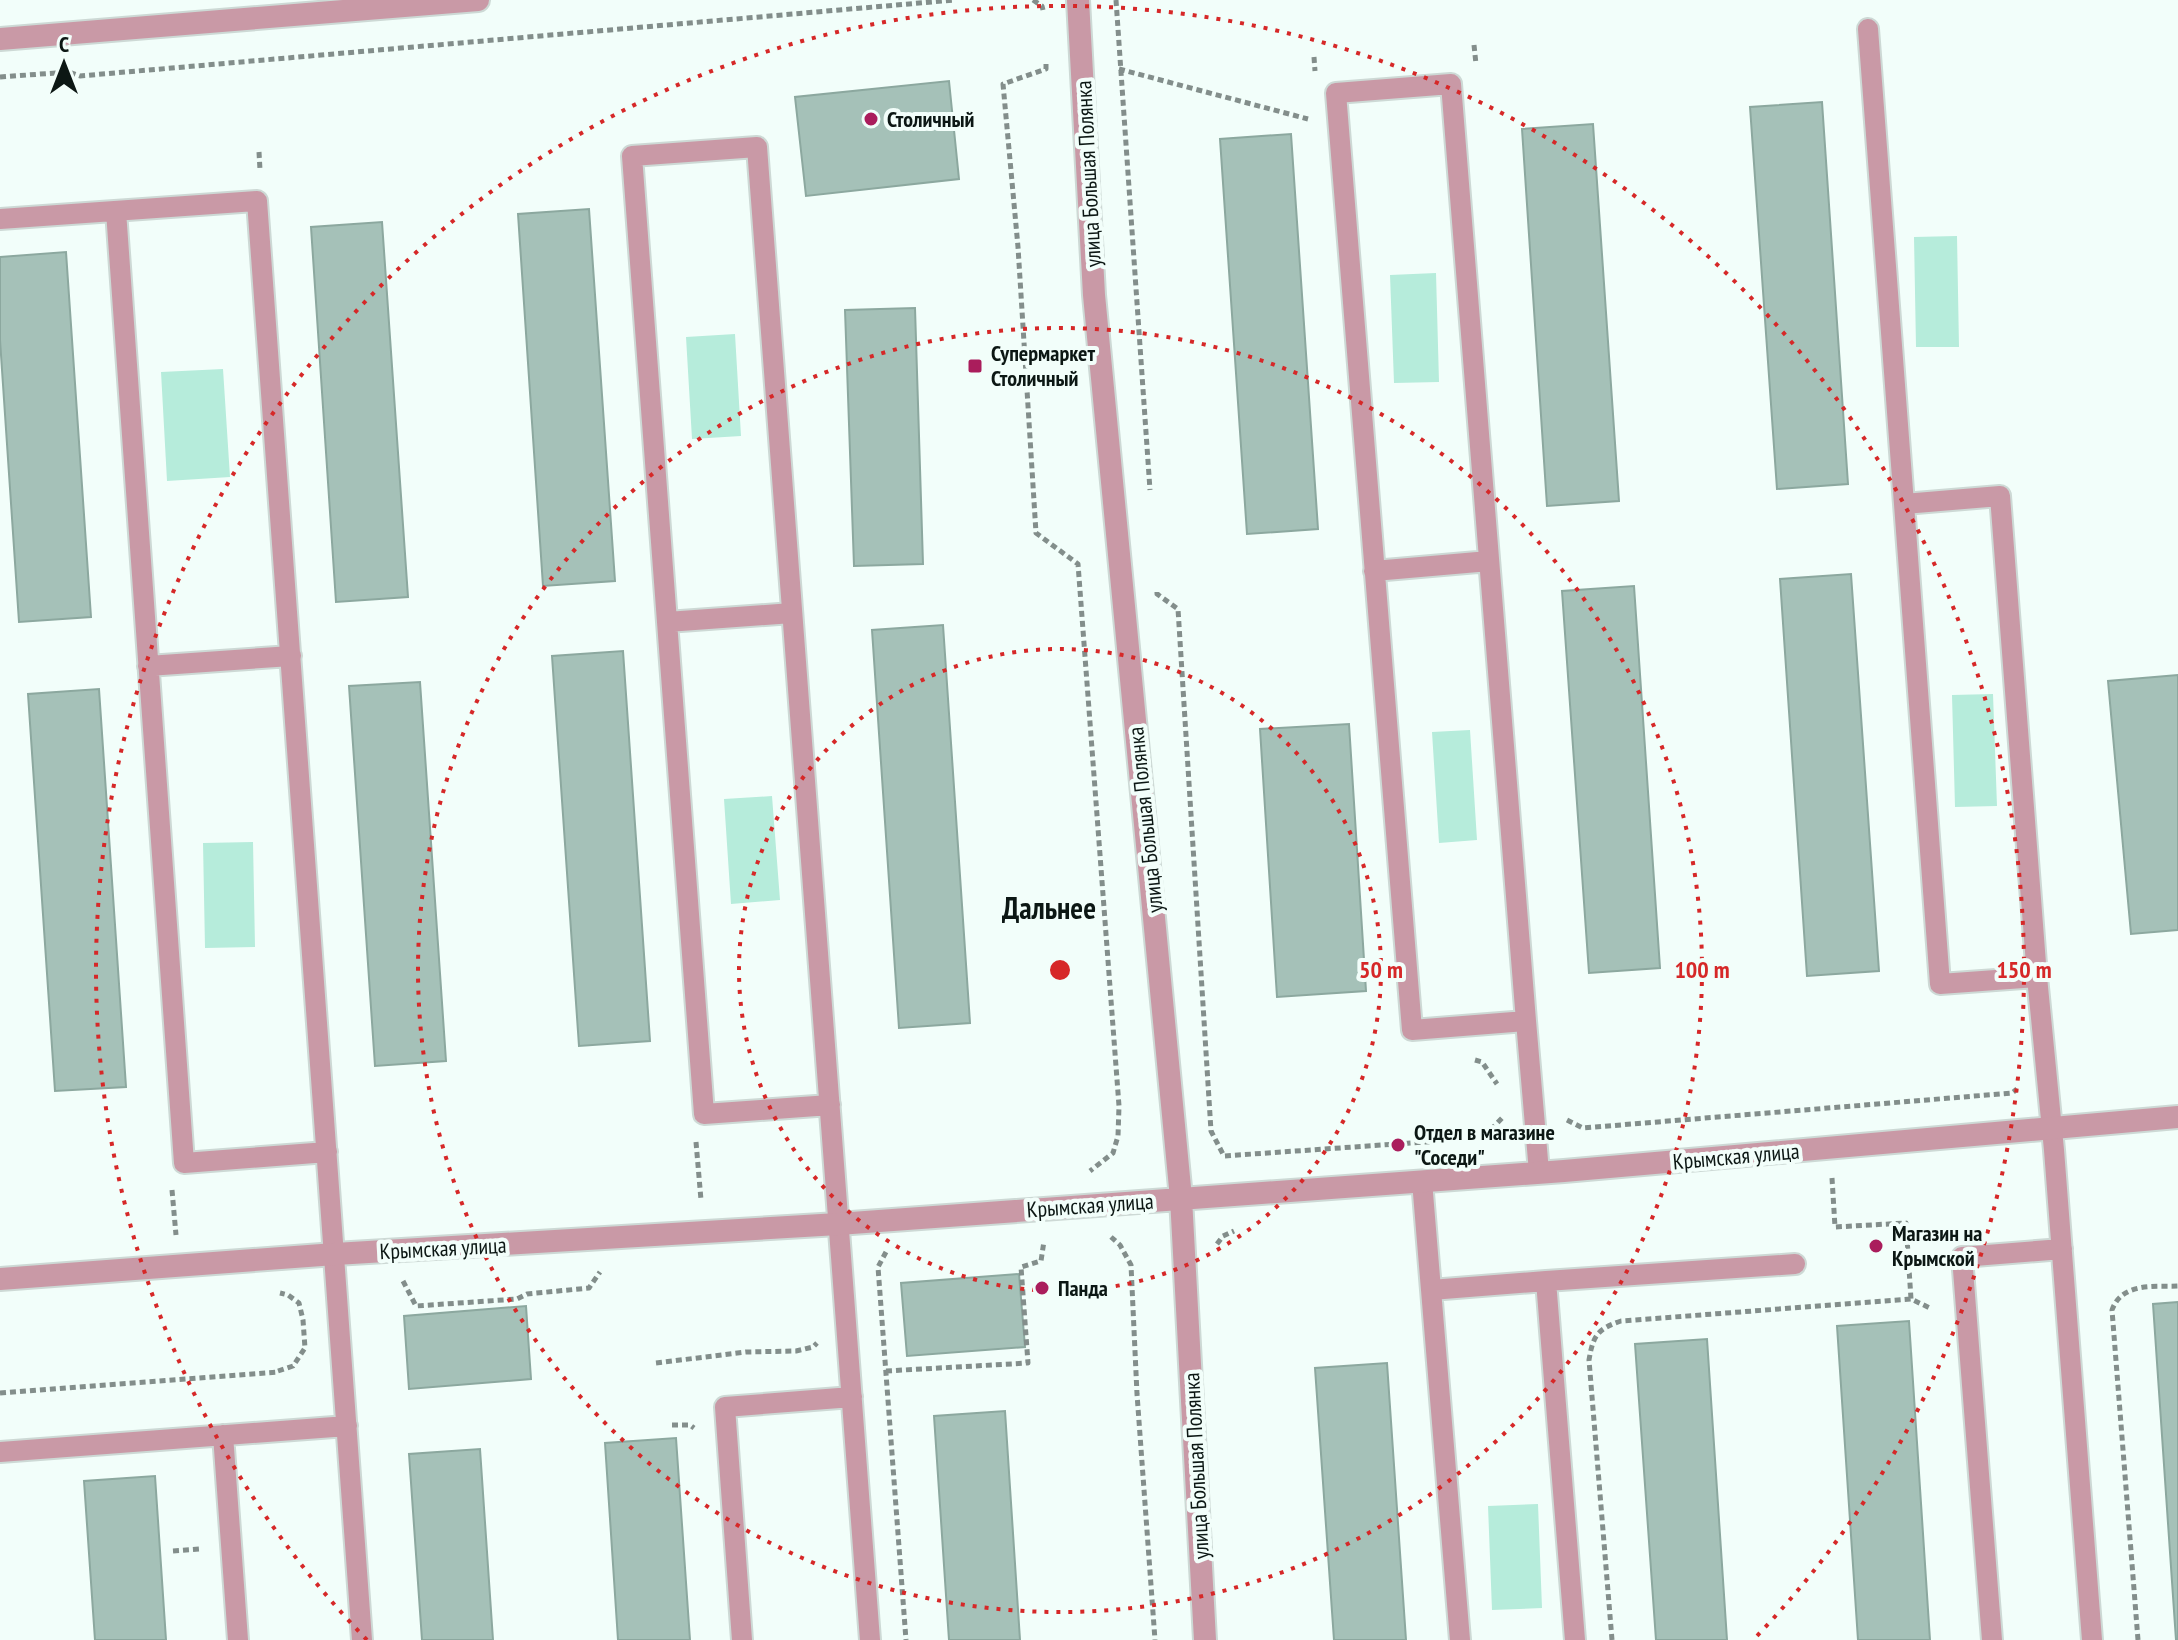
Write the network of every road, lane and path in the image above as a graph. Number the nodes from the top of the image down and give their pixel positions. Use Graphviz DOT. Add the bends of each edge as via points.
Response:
graph roads {
  1 [pos="478,0"];
  2 [pos="954,0"];
  3 [pos="1033,0"];
  4 [pos="1078,0"];
  5 [pos="1116,0"];
  6 [pos="1043,14"];
  7 [pos="1868,29"];
  8 [pos="0,39"];
  9 [pos="1474,45"];
  10 [pos="1045,53"];
  11 [pos="1314,57"];
  12 [pos="1119,69"];
  13 [pos="0,77"];
  14 [pos="1477,77"];
  15 [pos="1316,83"];
  16 [pos="1320,122"];
  17 [pos="116,211"];
  18 [pos="0,219"];
  19 [pos="1150,499"];
  20 [pos="1904,504"];
  21 [pos="1489,561"];
  22 [pos="1374,571"];
  23 [pos="1156,578"];
  24 [pos="792,613"];
  25 [pos="667,622"];
  26 [pos="291,656"];
  27 [pos="148,666"];
  28 [pos="2037,977"];
  29 [pos="1526,1021"];
  30 [pos="1467,1057"];
  31 [pos="2024,1083"];
  32 [pos="1498,1085"];
  33 [pos="830,1105"];
  34 [pos="1504,1107"];
  35 [pos="2178,1117"];
  36 [pos="1564,1118"];
  37 [pos="2052,1128"];
  38 [pos="327,1152"];
  39 [pos="1539,1172"];
  40 [pos="1831,1174"];
  41 [pos="1080,1178"];
  42 [pos="1422,1181"];
  43 [pos="1181,1198"];
  44 [pos="838,1224"];
  45 [pos="1235,1230"];
  46 [pos="1046,1231"];
  47 [pos="1104,1232"];
  48 [pos="888,1249"];
  49 [pos="2062,1249"];
  50 [pos="335,1254"];
  51 [pos="1208,1254"];
  52 [pos="1795,1264"];
  53 [pos="604,1265"];
  54 [pos="393,1278"];
  55 [pos="0,1279"];
  56 [pos="1546,1281"];
  57 [pos="2178,1286"];
  58 [pos="1431,1290"];
  59 [pos="275,1292"];
  60 [pos="1911,1299"];
  61 [pos="1936,1315"];
  62 [pos="822,1337"];
  63 [pos="656,1363"];
  64 [pos="886,1371"];
  65 [pos="0,1393"];
  66 [pos="852,1397"];
  67 [pos="347,1426"];
  68 [pos="223,1435"];
  69 [pos="0,1452"];
  70 [pos="199,1535"];
  71 [pos="173,1551"];
  72 [pos="238,1640"];
  73 [pos="362,1640"];
  74 [pos="742,1640"];
  75 [pos="870,1640"];
  76 [pos="906,1640"];
  77 [pos="1155,1640"];
  78 [pos="1205,1640"];
  79 [pos="1460,1640"];
  80 [pos="1575,1640"];
  81 [pos="1612,1640"];
  82 [pos="1992,1640"];
  83 [pos="2092,1640"];
  84 [pos="2138,1640"];
  1 -- 8 [label="street"];
  2 -- 13 [label="path" via="80,76 69,72"];
  3 -- 6 [label="path"];
  4 -- 43 [label="street, улица Большая Полянка" via="1094,295"];
  5 -- 12 [label="path"];
  7 -- 20 [label="lane"];
  9 -- 14 [label="path"];
  10 -- 41 [label="path" via="1046,69 1003,84 1036,533 1078,564 1118,1094 1113,1153"];
  11 -- 15 [label="path"];
  12 -- 16 [label="path"];
  12 -- 19 [label="path"];
  17 -- 18 [label="lane"];
  17 -- 26 [label="lane" via="257,201"];
  17 -- 27 [label="lane"];
  20 -- 28 [label="lane" via="1940,984"];
  20 -- 28 [label="lane" via="2000,496"];
  21 -- 22 [label="lane"];
  21 -- 22 [label="lane" via="1451,84 1336,93"];
  21 -- 29 [label="lane"];
  22 -- 29 [label="lane" via="1412,1030"];
  23 -- 34 [label="path" via="1157,594 1178,609 1211,1131 1224,1156 1483,1138 1502,1118"];
  24 -- 25 [label="lane"];
  24 -- 25 [label="lane" via="757,147 632,156"];
  24 -- 33 [label="lane"];
  25 -- 33 [label="lane" via="704,1114"];
  26 -- 27 [label="lane"];
  26 -- 38 [label="lane"];
  27 -- 38 [label="lane" via="184,1163"];
  28 -- 37 [label="lane"];
  29 -- 39 [label="lane"];
  30 -- 32 [label="path" via="1482,1062"];
  31 -- 36 [label="path" via="2012,1093 1583,1128"];
  33 -- 44 [label="lane"];
  35 -- 37 [label="street, Крымская улица"];
  37 -- 39 [label="street, Крымская улица"];
  37 -- 49 [label="lane"];
  38 -- 50 [label="lane"];
  39 -- 42 [label="street, Крымская улица"];
  40 -- 60 [label="path" via="1835,1227 1906,1223"];
  42 -- 43 [label="street, Крымская улица"];
  42 -- 58 [label="lane"];
  43 -- 44 [label="street, Крымская улица"];
  43 -- 78 [label="street, улица Большая Полянка"];
  44 -- 50 [label="street, Крымская улица"];
  44 -- 66 [label="lane"];
  45 -- 51 [label="path"];
  46 -- 64 [label="path" via="1041,1261 1021,1267 1028,1363"];
  47 -- 77 [label="path" via="1120,1245 1131,1265"];
  48 -- 64 [label="path" via="878,1267"];
  49 -- 82 [label="lane" via="1962,1257"];
  49 -- 83 [label="lane"];
  50 -- 55 [label="street, Крымская улица"];
  50 -- 67 [label="lane"];
  52 -- 56 [label="lane"];
  53 -- 54 [label="path" via="589,1288 416,1306 404,1281"];
  56 -- 58 [label="lane"];
  56 -- 80 [label="lane"];
  57 -- 84 [label="path" via="2128,1291 2112,1310"];
  58 -- 79 [label="lane"];
  59 -- 65 [label="path" via="299,1303 305,1348 293,1366 278,1372"];
  60 -- 61 [label="path"];
  60 -- 81 [label="path" via="1621,1321 1604,1327 1592,1341 1589,1360"];
  62 -- 63 [label="path" via="813,1347 796,1351"];
  64 -- 76 [label="path"];
  66 -- 74 [label="lane" via="725,1407"];
  66 -- 75 [label="lane"];
  67 -- 68 [label="lane"];
  67 -- 73 [label="lane"];
  68 -- 69 [label="lane"];
  68 -- 72 [label="lane"];
  70 -- 71 [label="path" via="201,1549"];
}
